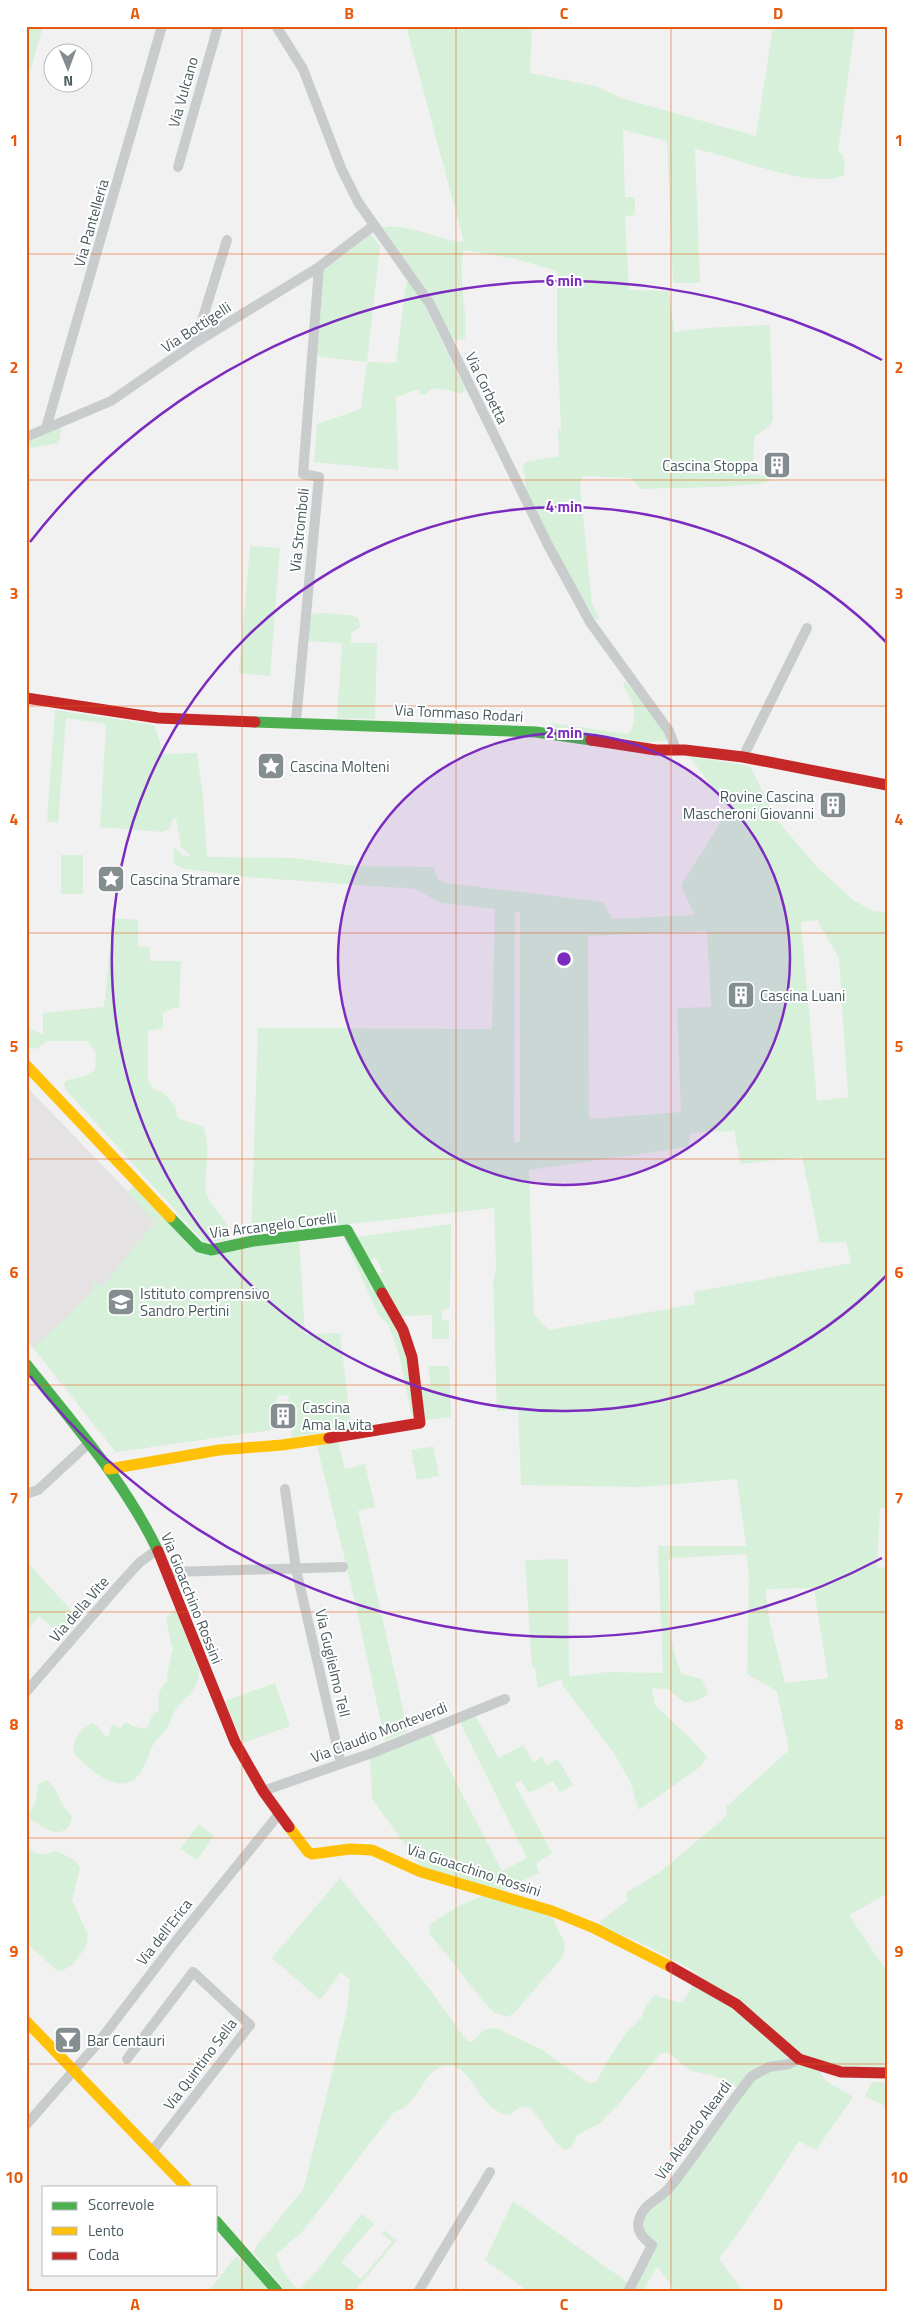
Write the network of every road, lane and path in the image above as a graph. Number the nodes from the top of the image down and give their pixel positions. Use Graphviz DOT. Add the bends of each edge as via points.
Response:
graph roads {
  1 [pos="162,26"];
  2 [pos="218,26"];
  3 [pos="279,30"];
  4 [pos="178,167"];
  5 [pos="373,226"];
  6 [pos="227,240"];
  7 [pos="319,267"];
  8 [pos="196,344"];
  9 [pos="46,428"];
  10 [pos="26,436"];
  11 [pos="807,628"];
  12 [pos="26,698"];
  13 [pos="296,721"];
  14 [pos="676,750"];
  15 [pos="743,756"];
  16 [pos="887,785"];
  17 [pos="26,1065"];
  18 [pos="28,1369"];
  19 [pos="89,1443"];
  20 [pos="109,1469"];
  21 [pos="285,1489"];
  22 [pos="26,1494"];
  23 [pos="158,1549"];
  24 [pos="343,1567"];
  25 [pos="296,1569"];
  26 [pos="169,1574"];
  27 [pos="26,1692"];
  28 [pos="505,1699"];
  29 [pos="341,1764"];
  30 [pos="263,1790"];
  31 [pos="279,1814"];
  32 [pos="26,2021"];
  33 [pos="127,2059"];
  34 [pos="799,2059"];
  35 [pos="75,2071"];
  36 [pos="887,2073"];
  37 [pos="26,2125"];
  38 [pos="153,2150"];
  39 [pos="490,2172"];
  40 [pos="185,2186"];
  41 [pos="218,2223"];
  42 [pos="278,2292"];
  43 [pos="418,2292"];
  44 [pos="628,2292"];
  1 -- 9 [label="street, Via Pantelleria"];
  2 -- 4 [label="street, Via Vulcano"];
  3 -- 5 [label="street, Via Corbetta" via="303,69 340,168"];
  5 -- 7 [label="street, Via Bottigelli"];
  5 -- 14 [label="street, Via Corbetta" via="430,304 540,529 590,622 669,731"];
  6 -- 8 [label="street"];
  7 -- 8 [label="street, Via Bottigelli"];
  7 -- 13 [label="street, Via Stromboli" via="303,474 320,477"];
  8 -- 9 [label="street, Via Bottigelli" via="111,402"];
  9 -- 10 [label="street, Via Bottigelli"];
  11 -- 15 [label="street"];
  12 -- 13 [label="street, Via Tommaso Rodari" via="158,718"];
  13 -- 14 [label="street, Via Tommaso Rodari" via="536,732 656,750"];
  14 -- 15 [label="street, Via Tommaso Rodari"];
  15 -- 16 [label="street, Via Tommaso Rodari"];
  17 -- 20 [label="street, Via Arcangelo Corelli" via="199,1247 211,1250 253,1241 347,1230 403,1330 412,1357 420,1423 282,1446 210,1451"];
  18 -- 19 [label="street, Via Gioacchino Rossini"];
  19 -- 20 [label="street, Via Gioacchino Rossini"];
  19 -- 22 [label="street" via="38,1490"];
  20 -- 23 [label="street, Via Gioacchino Rossini"];
  21 -- 25 [label="street, Via Guglielmo Tell"];
  23 -- 26 [label="street, Via Gioacchino Rossini"];
  23 -- 27 [label="street, Via della Vite" via="124,1579"];
  24 -- 25 [label="street"];
  25 -- 26 [label="street"];
  25 -- 29 [label="street, Via Guglielmo Tell"];
  26 -- 30 [label="street, Via Gioacchino Rossini" via="229,1730"];
  28 -- 29 [label="street, Via Claudio Monteverdi"];
  29 -- 30 [label="street, Via Claudio Monteverdi"];
  30 -- 31 [label="street, Via Gioacchino Rossini"];
  31 -- 34 [label="street, Via Gioacchino Rossini" via="312,1854 372,1850 421,1872 552,1911 631,1945 736,2004"];
  31 -- 35 [label="street, Via dell'Erica"];
  32 -- 35 [label="street"];
  33 -- 38 [label="street, Via Quintino Sella" via="193,1972 250,2024"];
  34 -- 36 [label="street, Via Gioacchino Rossini" via="841,2072"];
  34 -- 44 [label="street, Via Aleardo Aleardi" via="769,2067 752,2076 669,2189 644,2210 638,2223 640,2233 652,2245"];
  35 -- 37 [label="street, Via dell'Erica"];
  35 -- 38 [label="street"];
  38 -- 40 [label="street"];
  39 -- 43 [label="street"];
  41 -- 42 [label="street"];
}
